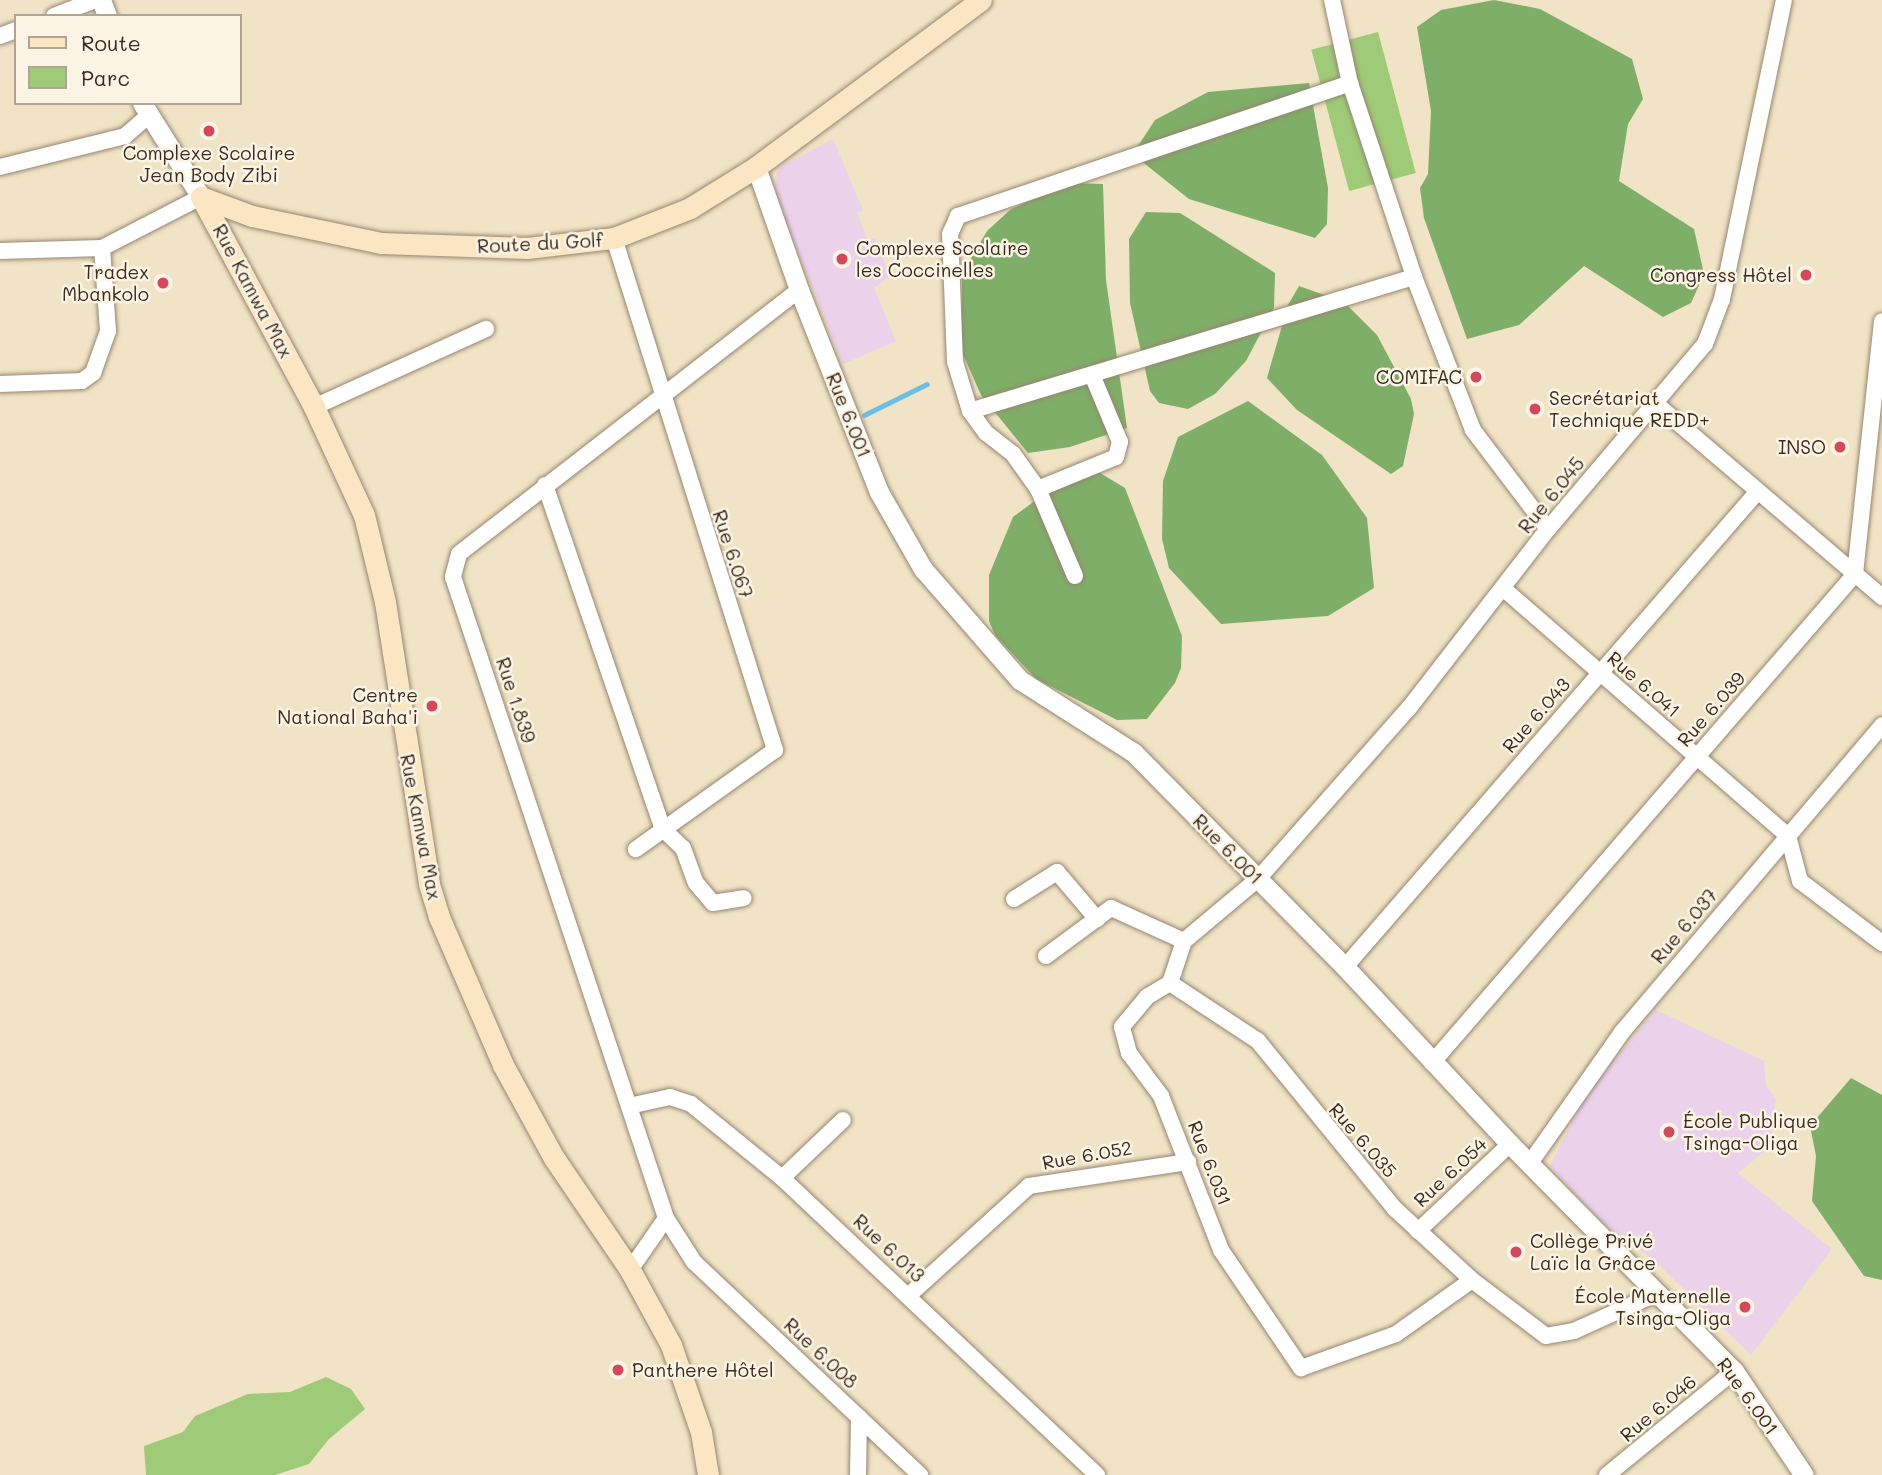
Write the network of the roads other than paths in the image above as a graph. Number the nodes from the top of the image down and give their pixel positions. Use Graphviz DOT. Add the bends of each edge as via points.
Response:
graph roads {
  1 [pos="94,0"];
  2 [pos="981,0"];
  3 [pos="1332,0"];
  4 [pos="1784,0"];
  5 [pos="59,14"];
  6 [pos="1350,83"];
  7 [pos="145,110"];
  8 [pos="0,167"];
  9 [pos="756,167"];
  10 [pos="201,197"];
  11 [pos="614,238"];
  12 [pos="102,248"];
  13 [pos="0,251"];
  14 [pos="1414,277"];
  15 [pos="799,290"];
  16 [pos="1882,321"];
  17 [pos="486,328"];
  18 [pos="1093,377"];
  19 [pos="0,384"];
  20 [pos="660,396"];
  21 [pos="1655,402"];
  22 [pos="314,407"];
  23 [pos="970,411"];
  24 [pos="545,485"];
  25 [pos="1038,489"];
  26 [pos="1758,491"];
  27 [pos="1548,529"];
  28 [pos="1855,574"];
  29 [pos="1075,576"];
  30 [pos="1505,590"];
  31 [pos="1882,597"];
  32 [pos="1601,673"];
  33 [pos="1882,725"];
  34 [pos="1697,757"];
  35 [pos="663,829"];
  36 [pos="1788,836"];
  37 [pos="636,849"];
  38 [pos="1258,879"];
  39 [pos="744,898"];
  40 [pos="1014,900"];
  41 [pos="1097,919"];
  42 [pos="1184,942"];
  43 [pos="1882,943"];
  44 [pos="1046,956"];
  45 [pos="1345,967"];
  46 [pos="1170,982"];
  47 [pos="1432,1063"];
  48 [pos="629,1106"];
  49 [pos="843,1120"];
  50 [pos="1510,1144"];
  51 [pos="1188,1162"];
  52 [pos="1530,1163"];
  53 [pos="782,1178"];
  54 [pos="666,1218"];
  55 [pos="1418,1231"];
  56 [pos="694,1262"];
  57 [pos="630,1270"];
  58 [pos="1472,1280"];
  59 [pos="1658,1293"];
  60 [pos="909,1295"];
  61 [pos="1734,1371"];
  62 [pos="859,1417"];
  63 [pos="708,1475"];
  64 [pos="858,1475"];
  65 [pos="920,1475"];
  66 [pos="1097,1475"];
  67 [pos="1607,1475"];
  68 [pos="1804,1475"];
  1 -- 5 [label="street"];
  2 -- 9 [label="main road, Route du Golf"];
  3 -- 6 [label="street"];
  4 -- 21 [label="street, Rue 6.045" via="1714,325 1705,344"];
  6 -- 14 [label="street"];
  6 -- 23 [label="street" via="1003,204 973,207 958,216 950,234 955,362"];
  7 -- 8 [label="street" via="125,136"];
  7 -- 10 [label="street"];
  9 -- 11 [label="main road, Route du Golf" via="690,208"];
  9 -- 15 [label="street, Rue 6.001"];
  10 -- 11 [label="main road, Route du Golf" via="252,216 381,243 527,248"];
  10 -- 12 [label="street"];
  10 -- 22 [label="main road, Rue Kamwa Max"];
  11 -- 20 [label="street, Rue 6.067"];
  12 -- 13 [label="street"];
  12 -- 19 [label="street" via="108,331 93,373 82,381"];
  14 -- 18 [label="street"];
  14 -- 27 [label="street" via="1473,430"];
  15 -- 20 [label="street, Rue 1.839"];
  15 -- 38 [label="street, Rue 6.001" via="879,492 923,569 1020,680 1134,753"];
  16 -- 28 [label="street"];
  17 -- 22 [label="street"];
  18 -- 23 [label="street"];
  18 -- 25 [label="street" via="1120,442 1116,457"];
  20 -- 24 [label="street, Rue 1.839"];
  20 -- 35 [label="street, Rue 6.067" via="775,750"];
  21 -- 26 [label="street"];
  21 -- 27 [label="street, Rue 6.045"];
  22 -- 57 [label="main road, Rue Kamwa Max" via="364,515 374,552 429,884 439,917 503,1065 554,1158"];
  23 -- 25 [label="street" via="986,433 1013,454"];
  24 -- 35 [label="street"];
  24 -- 48 [label="street, Rue 1.839" via="459,554 453,577"];
  25 -- 29 [label="street"];
  26 -- 28 [label="street"];
  26 -- 32 [label="street, Rue 6.043"];
  27 -- 30 [label="street, Rue 6.045"];
  28 -- 31 [label="street"];
  28 -- 34 [label="street, Rue 6.039"];
  30 -- 32 [label="street, Rue 6.041"];
  30 -- 38 [label="street, Rue 6.045" via="1409,708"];
  32 -- 34 [label="street, Rue 6.041"];
  32 -- 45 [label="street, Rue 6.043"];
  33 -- 36 [label="street, Rue 6.037"];
  34 -- 36 [label="street, Rue 6.041"];
  34 -- 47 [label="street, Rue 6.039"];
  35 -- 37 [label="street, Rue 6.067"];
  35 -- 39 [label="street" via="683,848 696,883 713,903"];
  36 -- 43 [label="street" via="1800,881"];
  36 -- 52 [label="street, Rue 6.037" via="1622,1032"];
  38 -- 42 [label="street"];
  38 -- 45 [label="street, Rue 6.001"];
  40 -- 41 [label="street" via="1057,872"];
  41 -- 42 [label="street" via="1111,908"];
  41 -- 44 [label="street"];
  42 -- 46 [label="street"];
  45 -- 47 [label="street, Rue 6.001"];
  46 -- 51 [label="street, Rue 6.031" via="1147,997 1122,1027 1129,1053 1161,1096"];
  46 -- 55 [label="street, Rue 6.035" via="1258,1041 1314,1116"];
  47 -- 50 [label="street, Rue 6.001"];
  48 -- 53 [label="street, Rue 6.013" via="670,1097 691,1104"];
  48 -- 54 [label="street, Rue 1.839"];
  49 -- 53 [label="street"];
  50 -- 52 [label="street, Rue 6.001"];
  50 -- 55 [label="street, Rue 6.054"];
  51 -- 58 [label="street, Rue 6.031" via="1221,1250 1301,1368 1396,1334"];
  51 -- 60 [label="street, Rue 6.052" via="1029,1186"];
  52 -- 59 [label="street, Rue 6.001"];
  53 -- 60 [label="street, Rue 6.013"];
  54 -- 56 [label="street, Rue 1.839"];
  54 -- 57 [label="street"];
  55 -- 58 [label="street, Rue 6.035"];
  56 -- 62 [label="street, Rue 6.008"];
  57 -- 63 [label="main road, Rue Kamwa Max" via="671,1345 687,1387"];
  58 -- 59 [label="street, Rue 6.035" via="1546,1336 1574,1331"];
  59 -- 61 [label="street, Rue 6.001"];
  60 -- 66 [label="street, Rue 6.013"];
  61 -- 67 [label="street, Rue 6.046"];
  61 -- 68 [label="street, Rue 6.001"];
  62 -- 64 [label="street"];
  62 -- 65 [label="street, Rue 6.008"];
}
